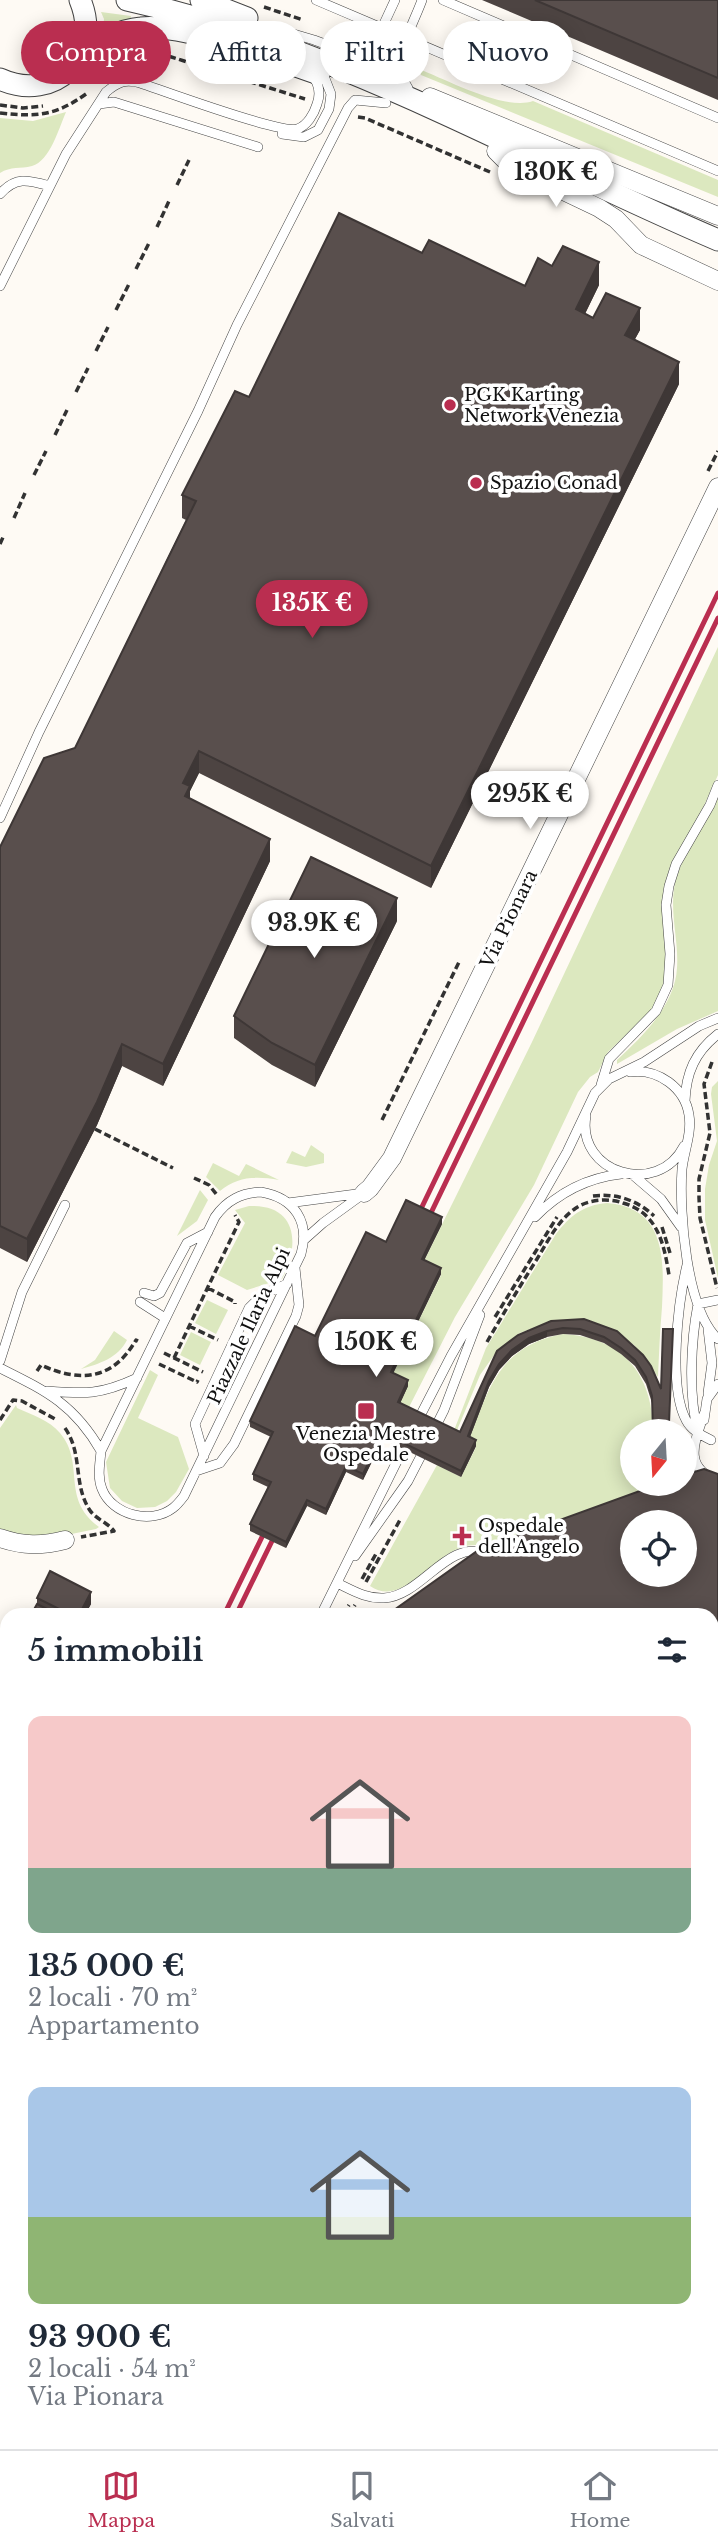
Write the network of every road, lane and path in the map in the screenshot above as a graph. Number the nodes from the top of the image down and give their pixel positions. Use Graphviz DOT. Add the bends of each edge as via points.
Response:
graph roads {
  1 [pos="80,0"];
  2 [pos="127,0"];
  3 [pos="201,0"];
  4 [pos="316,0"];
  5 [pos="395,0"];
  6 [pos="422,0"];
  7 [pos="443,0"];
  8 [pos="86,21"];
  9 [pos="366,21"];
  10 [pos="385,21"];
  11 [pos="414,21"];
  12 [pos="171,30"];
  13 [pos="429,47"];
  14 [pos="309,58"];
  15 [pos="320,59"];
  16 [pos="3,81"];
  17 [pos="39,84"];
  18 [pos="405,84"];
  19 [pos="408,88"];
  20 [pos="386,103"];
  21 [pos="99,104"];
  22 [pos="344,116"];
  23 [pos="718,118"];
  24 [pos="260,123"];
  25 [pos="258,147"];
  26 [pos="496,151"];
  27 [pos="189,160"];
  28 [pos="718,171"];
  29 [pos="491,172"];
  30 [pos="177,184"];
  31 [pos="50,186"];
  32 [pos="0,194"];
  33 [pos="169,201"];
  34 [pos="659,215"];
  35 [pos="718,216"];
  36 [pos="157,227"];
  37 [pos="718,240"];
  38 [pos="149,243"];
  39 [pos="136,269"];
  40 [pos="718,281"];
  41 [pos="129,284"];
  42 [pos="0,286"];
  43 [pos="116,310"];
  44 [pos="108,327"];
  45 [pos="96,351"];
  46 [pos="88,368"];
  47 [pos="76,392"];
  48 [pos="67,410"];
  49 [pos="55,435"];
  50 [pos="46,451"];
  51 [pos="34,475"];
  52 [pos="718,487"];
  53 [pos="25,493"];
  54 [pos="14,518"];
  55 [pos="5,536"];
  56 [pos="0,544"];
  57 [pos="718,785"];
  58 [pos="3,806"];
  59 [pos="0,818"];
  60 [pos="460,960"];
  61 [pos="718,1018"];
  62 [pos="718,1034"];
  63 [pos="714,1055"];
  64 [pos="622,1073"];
  65 [pos="601,1085"];
  66 [pos="685,1102"];
  67 [pos="589,1103"];
  68 [pos="382,1120"];
  69 [pos="95,1129"];
  70 [pos="686,1141"];
  71 [pos="173,1168"];
  72 [pos="628,1174"];
  73 [pos="194,1178"];
  74 [pos="364,1193"];
  75 [pos="220,1198"];
  76 [pos="288,1203"];
  77 [pos="65,1205"];
  78 [pos="234,1215"];
  79 [pos="527,1226"];
  80 [pos="681,1227"];
  81 [pos="208,1232"];
  82 [pos="305,1240"];
  83 [pos="688,1259"];
  84 [pos="295,1268"];
  85 [pos="287,1284"];
  86 [pos="490,1287"];
  87 [pos="208,1288"];
  88 [pos="718,1293"];
  89 [pos="718,1300"];
  90 [pos="698,1304"];
  91 [pos="229,1314"];
  92 [pos="165,1318"];
  93 [pos="189,1326"];
  94 [pos="708,1329"];
  95 [pos="718,1339"];
  96 [pos="135,1340"];
  97 [pos="218,1340"];
  98 [pos="479,1344"];
  99 [pos="482,1349"];
  100 [pos="163,1353"];
  101 [pos="174,1358"];
  102 [pos="0,1361"];
  103 [pos="155,1363"];
  104 [pos="41,1365"];
  105 [pos="0,1368"];
  106 [pos="203,1372"];
  107 [pos="137,1378"];
  108 [pos="197,1382"];
  109 [pos="718,1384"];
  110 [pos="47,1391"];
  111 [pos="707,1399"];
  112 [pos="704,1414"];
  113 [pos="0,1420"];
  114 [pos="698,1433"];
  115 [pos="711,1440"];
  116 [pos="718,1449"];
  117 [pos="101,1451"];
  118 [pos="204,1456"];
  119 [pos="196,1471"];
  120 [pos="718,1481"];
  121 [pos="407,1508"];
  122 [pos="399,1512"];
  123 [pos="0,1538"];
  124 [pos="65,1540"];
  125 [pos="495,1558"];
  126 [pos="338,1580"];
  127 [pos="358,1593"];
  128 [pos="324,1608"];
  129 [pos="348,1608"];
  130 [pos="352,1608"];
  1 -- 8 [label="street"];
  2 -- 14 [label="street" via="200,17"];
  3 -- 14 [label="street" via="270,27"];
  4 -- 9 [label="lane"];
  5 -- 10 [label="lane"];
  6 -- 11 [label="lane"];
  7 -- 23 [label="lane"];
  12 -- 14 [label="street"];
  13 -- 28 [label="lane"];
  14 -- 15 [label="lane"];
  14 -- 19 [label="street" via="338,60"];
  14 -- 20 [label="street"];
  14 -- 24 [label="lane" via="319,90 311,118 290,130"];
  14 -- 24 [label="lane" via="331,94 318,130 304,137 285,135"];
  14 -- 34 [label="street" via="449,116"];
  16 -- 17 [label="street"];
  18 -- 19 [label="lane"];
  19 -- 35 [label="street"];
  20 -- 22 [label="lane" via="355,100"];
  20 -- 26 [label="street"];
  21 -- 24 [label="lane" via="111,87 130,80"];
  21 -- 25 [label="lane" via="114,102"];
  21 -- 31 [label="lane"];
  22 -- 29 [label="path" via="351,121 365,118"];
  22 -- 58 [label="lane"];
  26 -- 34 [label="street"];
  26 -- 40 [label="street" via="511,166 616,219 641,245"];
  27 -- 30 [label="path"];
  31 -- 32 [label="lane" via="19,181"];
  31 -- 42 [label="lane"];
  33 -- 36 [label="path"];
  34 -- 37 [label="street"];
  38 -- 39 [label="path"];
  41 -- 43 [label="path"];
  44 -- 45 [label="path"];
  46 -- 47 [label="path"];
  48 -- 49 [label="path"];
  50 -- 51 [label="path"];
  52 -- 74 [label="street, Via Pionara" via="392,1158"];
  53 -- 54 [label="path"];
  55 -- 56 [label="path"];
  57 -- 65 [label="lane" via="669,886 668,985 656,1011 609,1059"];
  58 -- 59 [label="lane"];
  60 -- 68 [label="path"];
  61 -- 64 [label="lane"];
  62 -- 66 [label="lane" via="695,1058"];
  63 -- 88 [label="path" via="704,1084 710,1133 699,1198"];
  64 -- 65 [label="lane"];
  64 -- 66 [label="lane" via="658,1075 671,1083"];
  65 -- 67 [label="lane"];
  66 -- 70 [label="lane" via="690,1125"];
  67 -- 72 [label="lane" via="585,1121 590,1144 607,1166"];
  67 -- 79 [label="lane"];
  69 -- 71 [label="path"];
  70 -- 72 [label="lane" via="664,1168"];
  70 -- 80 [label="lane"];
  72 -- 79 [label="lane" via="574,1186"];
  72 -- 80 [label="lane" via="661,1199"];
  73 -- 75 [label="path" via="209,1185"];
  74 -- 76 [label="lane"];
  74 -- 82 [label="lane, Via Pionara"];
  76 -- 81 [label="lane, Piazzale Ilaria Alpi" via="275,1195 247,1193 222,1208"];
  76 -- 82 [label="lane, Piazzale Ilaria Alpi" via="298,1213"];
  77 -- 102 [label="lane" via="22,1292"];
  78 -- 87 [label="path" via="239,1222"];
  79 -- 86 [label="lane"];
  80 -- 83 [label="lane"];
  81 -- 92 [label="lane, Piazzale Ilaria Alpi"];
  81 -- 92 [label="lane" via="187,1243 160,1293 142,1297"];
  82 -- 84 [label="lane, Piazzale Ilaria Alpi"];
  83 -- 90 [label="lane"];
  83 -- 114 [label="lane" via="681,1290 678,1399 687,1423"];
  84 -- 85 [label="lane, Piazzale Ilaria Alpi"];
  84 -- 119 [label="lane" via="296,1316 234,1444 220,1462"];
  85 -- 118 [label="lane, Piazzale Ilaria Alpi"];
  85 -- 118 [label="lane" via="263,1294 245,1317 195,1424"];
  86 -- 126 [label="lane"];
  86 -- 126 [label="lane" via="444,1410 408,1481"];
  87 -- 91 [label="path" via="235,1302"];
  87 -- 93 [label="path"];
  89 -- 90 [label="lane"];
  90 -- 94 [label="lane"];
  90 -- 114 [label="lane" via="692,1389"];
  92 -- 107 [label="lane, Piazzale Ilaria Alpi"];
  93 -- 97 [label="path"];
  93 -- 101 [label="path"];
  94 -- 95 [label="lane"];
  94 -- 111 [label="lane" via="712,1363"];
  96 -- 104 [label="path" via="118,1363 96,1374 76,1377"];
  98 -- 99 [label="path" via="553,1222 580,1200 601,1195 632,1201 650,1212 666,1234 671,1275 661,1238 645,1213 618,1202 599,1201 573,1210 555,1229"];
  100 -- 101 [label="path"];
  101 -- 106 [label="path"];
  103 -- 108 [label="path"];
  105 -- 110 [label="lane"];
  107 -- 110 [label="lane" via="88,1394"];
  107 -- 117 [label="lane, Piazzale Ilaria Alpi"];
  109 -- 111 [label="lane"];
  110 -- 117 [label="lane" via="82,1421"];
  111 -- 112 [label="lane"];
  112 -- 114 [label="lane"];
  112 -- 115 [label="lane"];
  113 -- 124 [label="path" via="13,1400 22,1401 64,1427 77,1450 87,1505 114,1531"];
  114 -- 115 [label="lane"];
  114 -- 120 [label="lane" via="693,1453 698,1466"];
  115 -- 116 [label="lane"];
  117 -- 119 [label="lane, Piazzale Ilaria Alpi" via="102,1489 110,1502 136,1516 173,1509"];
  118 -- 119 [label="lane, Piazzale Ilaria Alpi"];
  121 -- 127 [label="path"];
  122 -- 127 [label="path"];
  123 -- 124 [label="street" via="22,1545"];
  125 -- 127 [label="lane" via="463,1552 407,1592 383,1598"];
  126 -- 127 [label="lane"];
  126 -- 128 [label="lane"];
  127 -- 129 [label="path"];
  127 -- 130 [label="path"];
}
